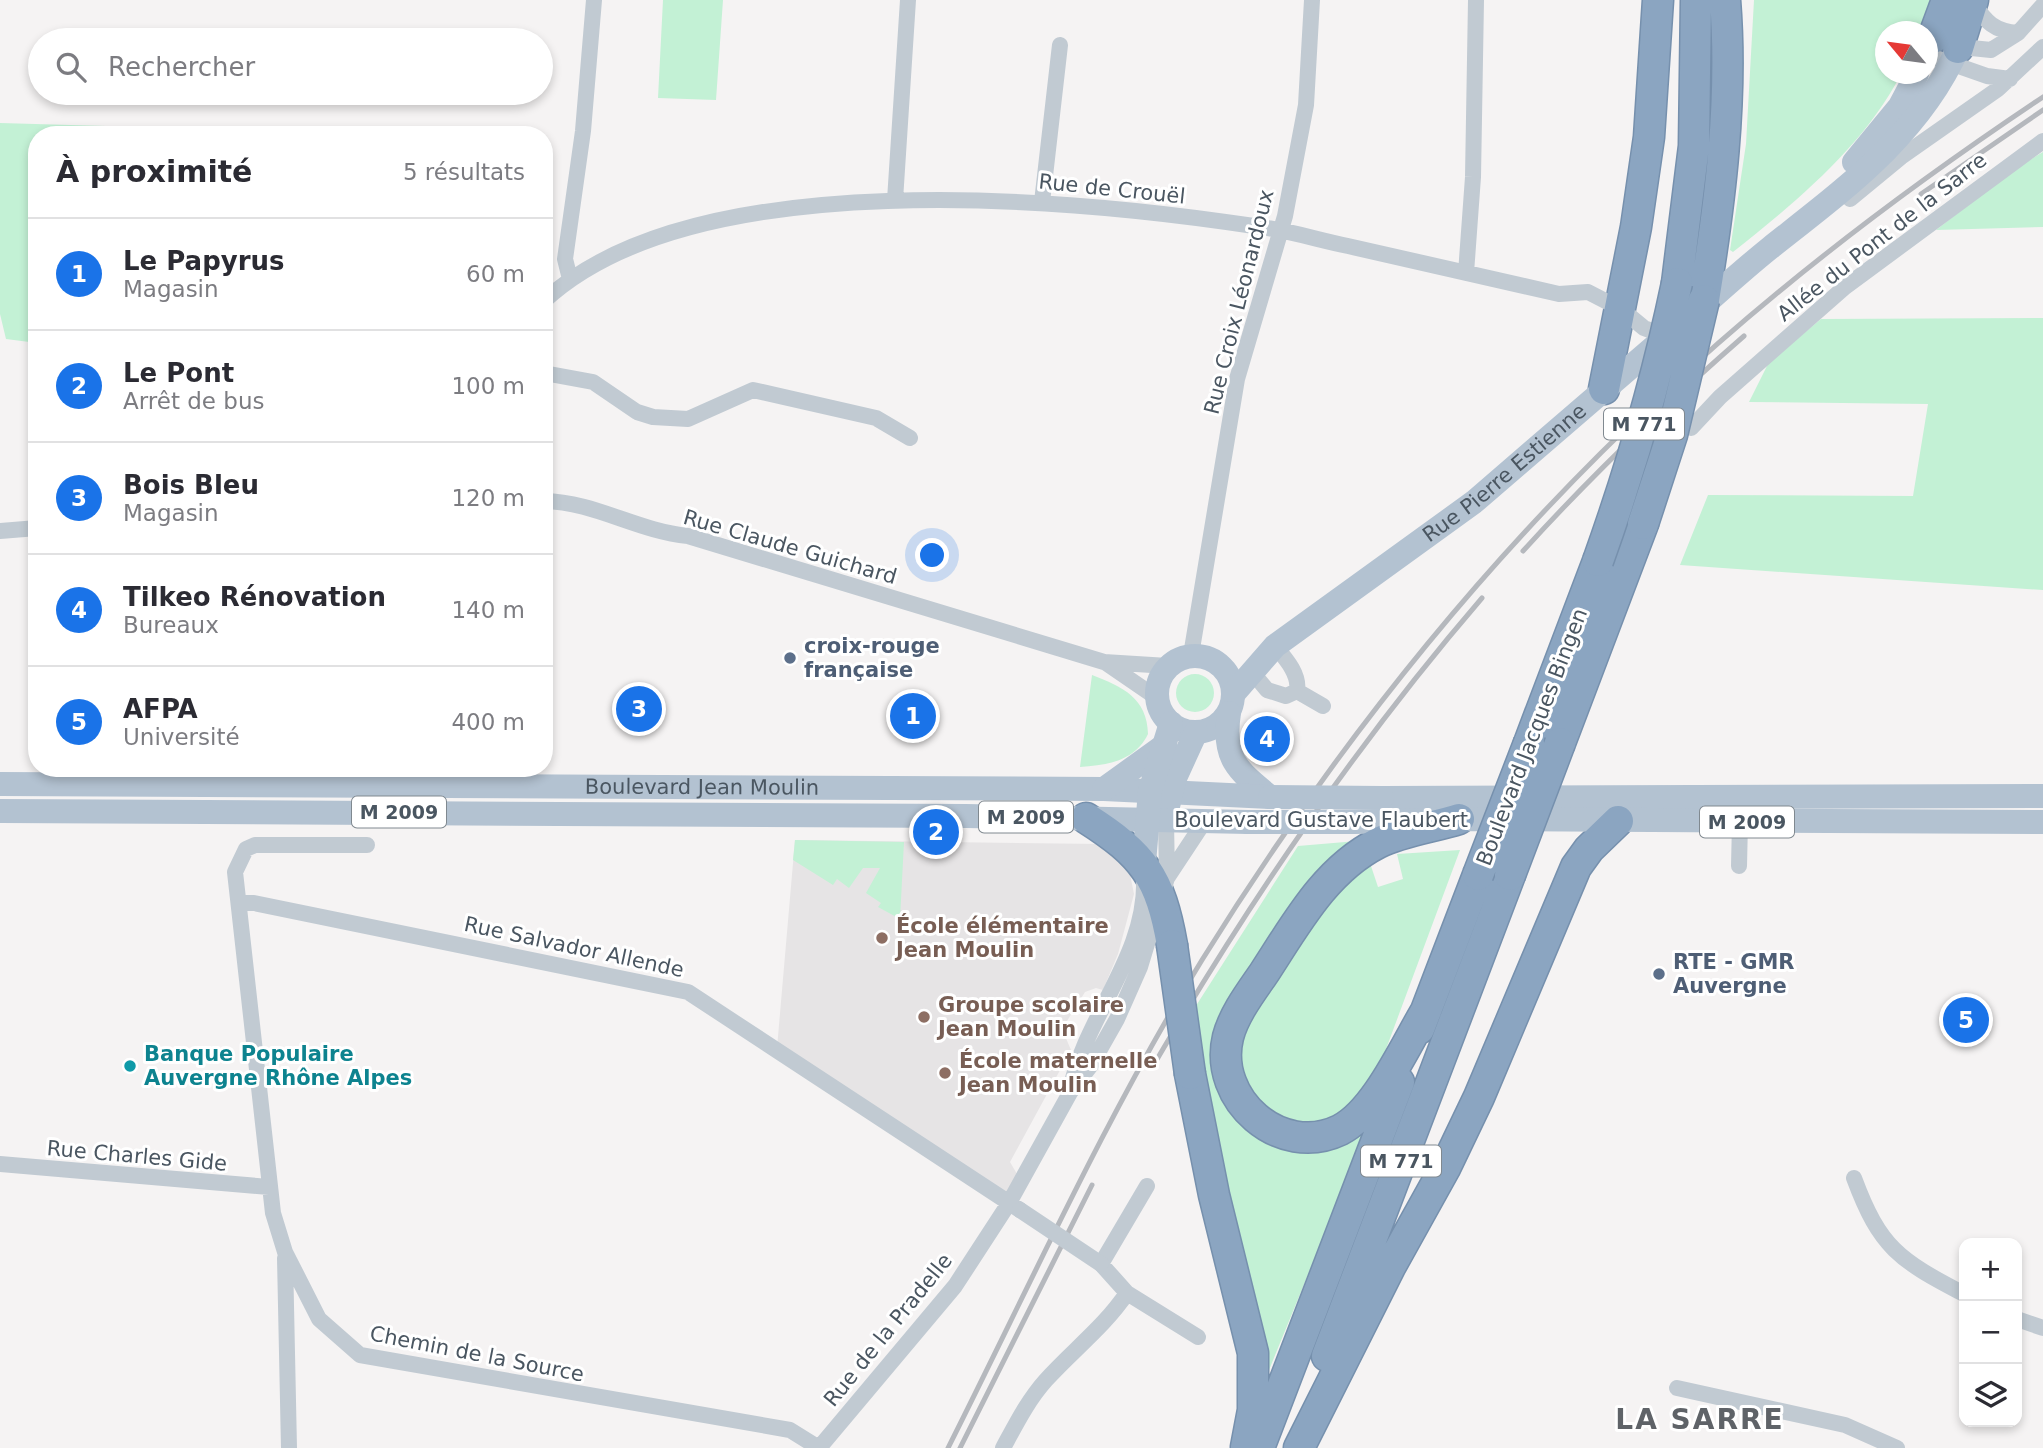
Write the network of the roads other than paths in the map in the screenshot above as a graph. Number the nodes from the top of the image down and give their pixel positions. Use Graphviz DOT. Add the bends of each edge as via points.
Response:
graph roads {
  1 [pos="594,0"];
  2 [pos="908,0"];
  3 [pos="1312,0"];
  4 [pos="1476,0"];
  5 [pos="1658,0"];
  6 [pos="1696,0"];
  7 [pos="1725,0"];
  8 [pos="1742,0"];
  9 [pos="1964,1"];
  10 [pos="2043,5"];
  11 [pos="2018,33"];
  12 [pos="1060,45"];
  13 [pos="2043,47"];
  14 [pos="1939,52"];
  15 [pos="2010,79"];
  16 [pos="1912,84"];
  17 [pos="2043,141"];
  18 [pos="1723,160"];
  19 [pos="894,200"];
  20 [pos="1042,202"];
  21 [pos="1280,231"];
  22 [pos="1788,234"];
  23 [pos="1466,273"];
  24 [pos="570,279"];
  25 [pos="553,293"];
  26 [pos="1621,309"];
  27 [pos="1677,328"];
  28 [pos="553,375"];
  29 [pos="1604,389"];
  30 [pos="1690,428"];
  31 [pos="910,438"];
  32 [pos="553,501"];
  33 [pos="28,529"];
  34 [pos="0,531"];
  35 [pos="1275,646"];
  36 [pos="1191,655"];
  37 [pos="1104,662"];
  38 [pos="1221,665"];
  39 [pos="1168,666"];
  40 [pos="1252,672"];
  41 [pos="1297,691"];
  42 [pos="1157,698"];
  43 [pos="1231,703"];
  44 [pos="1323,706"];
  45 [pos="1196,732"];
  46 [pos="1168,734"];
  47 [pos="0,784"];
  48 [pos="1104,789"];
  49 [pos="1161,792"];
  50 [pos="2043,796"];
  51 [pos="1270,797"];
  52 [pos="0,811"];
  53 [pos="1086,818"];
  54 [pos="1459,819"];
  55 [pos="1156,821"];
  56 [pos="1618,821"];
  57 [pos="1204,822"];
  58 [pos="1740,822"];
  59 [pos="2043,822"];
  60 [pos="367,845"];
  61 [pos="1739,866"];
  62 [pos="1157,879"];
  63 [pos="239,903"];
  64 [pos="1426,1012"];
  65 [pos="1071,1091"];
  66 [pos="0,1164"];
  67 [pos="1854,1178"];
  68 [pos="1147,1186"];
  69 [pos="270,1187"];
  70 [pos="1015,1206"];
  71 [pos="285,1252"];
  72 [pos="1101,1264"];
  73 [pos="1959,1291"];
  74 [pos="1127,1293"];
  75 [pos="2022,1321"];
  76 [pos="2043,1328"];
  77 [pos="1198,1337"];
  78 [pos="1677,1388"];
  79 [pos="289,1448"];
  80 [pos="819,1448"];
  81 [pos="1003,1448"];
  82 [pos="1246,1448"];
  83 [pos="1259,1448"];
  84 [pos="1292,1448"];
  85 [pos="1299,1448"];
  86 [pos="1897,1448"];
  1 -- 24 [label="street" via="583,131 565,259"];
  2 -- 19 [label="street"];
  3 -- 21 [label="street, Rue Croix Léonardoux" via="1306,105"];
  4 -- 23 [label="street"];
  5 -- 26 [label="highway" via="1649,137"];
  6 -- 64 [label="highway, Boulevard Jacques Bingen / M 771, bridge" via="1694,146 1677,283 1658,373 1598,561"];
  7 -- 18 [label="highway, Boulevard Jacques Bingen / M 771"];
  8 -- 18 [label="highway" via="1740,107"];
  9 -- 11 [label="street" via="2001,31"];
  9 -- 14 [label="highway"];
  10 -- 11 [label="street"];
  11 -- 14 [label="street" via="1991,50"];
  12 -- 20 [label="street"];
  13 -- 15 [label="street, Rue Pierre Estienne"];
  14 -- 15 [label="street" via="1986,76"];
  14 -- 22 [label="main road, Rue Pierre Estienne" via="1937,90 1897,140"];
  15 -- 22 [label="street, Rue Pierre Estienne" via="1901,157 1816,226"];
  16 -- 22 [label="main road, Rue Pierre Estienne" via="1867,149 1802,212"];
  17 -- 30 [label="street, Allée du Pont de la Sarre" via="1845,287"];
  18 -- 84 [label="highway, Boulevard Jacques Bingen / M 771, bridge" via="1694,351 1643,524"];
  19 -- 20 [label="street, Rue de Crouël"];
  19 -- 24 [label="street, Rue de Crouël" via="741,217 660,236"];
  20 -- 21 [label="street, Rue de Crouël"];
  21 -- 23 [label="street, Rue de Crouël"];
  21 -- 36 [label="street, Rue Croix Léonardoux" via="1235,390"];
  22 -- 27 [label="main road, Rue Pierre Estienne"];
  23 -- 26 [label="street, Rue de Crouël" via="1559,293 1588,292"];
  24 -- 25 [label="street, Rue de Crouël"];
  26 -- 27 [label="street, Rue de Crouël" via="1652,331"];
  26 -- 29 [label="highway"];
  27 -- 29 [label="main road, Rue Pierre Estienne"];
  28 -- 31 [label="street" via="593,382 636,412 653,417 688,419 753,390 876,418"];
  29 -- 35 [label="main road, Rue Pierre Estienne" via="1474,502"];
  32 -- 37 [label="street, Rue Claude Guichard" via="591,506 656,531 688,536"];
  33 -- 34 [label="street"];
  35 -- 38 [label="main road, Rue Pierre Estienne"];
  35 -- 40 [label="main road, Rue Pierre Estienne"];
  35 -- 41 [label="street" via="1297,680"];
  36 -- 38 [label="main road"];
  36 -- 39 [label="main road"];
  37 -- 39 [label="street, Rue Claude Guichard"];
  37 -- 42 [label="street, Rue Claude Guichard"];
  38 -- 43 [label="main road" via="1232,683"];
  39 -- 42 [label="main road" via="1159,680"];
  40 -- 41 [label="street" via="1260,684 1278,694"];
  40 -- 43 [label="main road, Rue Pierre Estienne"];
  41 -- 44 [label="street"];
  42 -- 46 [label="main road"];
  43 -- 45 [label="main road" via="1215,727"];
  43 -- 51 [label="main road" via="1226,740 1232,760"];
  45 -- 46 [label="main road"];
  45 -- 49 [label="main road"];
  46 -- 48 [label="main road"];
  46 -- 49 [label="main road"];
  47 -- 48 [label="main road, Boulevard Jean Moulin / M 2009"];
  48 -- 49 [label="main road, Boulevard Jean Moulin / M 2009"];
  49 -- 51 [label="main road, Boulevard Gustave Flaubert / M 2009"];
  49 -- 55 [label="main road"];
  50 -- 51 [label="main road, Boulevard Gustave Flaubert / M 2009, bridge"];
  52 -- 53 [label="main road, Boulevard Jean Moulin / M 2009"];
  53 -- 55 [label="main road, Boulevard Jean Moulin / M 2009"];
  53 -- 62 [label="highway" via="1118,838"];
  54 -- 56 [label="main road, Boulevard Gustave Flaubert / M 2009"];
  54 -- 57 [label="main road, Boulevard Gustave Flaubert / M 2009, bridge"];
  54 -- 64 [label="highway" via="1379,842 1345,865 1315,896 1235,1020 1226,1054 1228,1077 1245,1109 1276,1131 1319,1136 1341,1130 1370,1104"];
  55 -- 57 [label="main road, Boulevard Gustave Flaubert / M 2009"];
  55 -- 62 [label="main road"];
  56 -- 58 [label="main road, Boulevard Gustave Flaubert / M 2009"];
  56 -- 85 [label="highway" via="1576,867 1451,1156"];
  57 -- 62 [label="street"];
  58 -- 59 [label="main road, Boulevard Gustave Flaubert / M 2009"];
  58 -- 61 [label="street"];
  60 -- 63 [label="street, Chemin de la Source" via="255,845 246,849 235,872"];
  62 -- 65 [label="street, Rue de la Pradelle" via="1129,994 1091,1065"];
  62 -- 65 [label="street, Rue de la Pradelle" via="1145,888 1115,988 1077,1059"];
  62 -- 82 [label="highway, bridge" via="1214,1195 1252,1353 1253,1410"];
  63 -- 69 [label="street, Chemin de la Source"];
  63 -- 70 [label="street, Rue Salvador Allende" via="688,992"];
  64 -- 83 [label="highway, Boulevard Jacques Bingen / M 771"];
  65 -- 70 [label="street, Rue de la Pradelle"];
  66 -- 69 [label="street, Rue Charles Gide"];
  67 -- 73 [label="street" via="1869,1218 1883,1239 1903,1259"];
  68 -- 72 [label="street"];
  69 -- 71 [label="street, Chemin de la Source"];
  70 -- 72 [label="street, Rue Salvador Allende, bridge"];
  70 -- 80 [label="street, Rue de la Pradelle" via="956,1286"];
  71 -- 79 [label="street"];
  71 -- 80 [label="street, Chemin de la Source" via="319,1319 360,1355 790,1430"];
  72 -- 74 [label="street, Rue Salvador Allende"];
  74 -- 77 [label="street, Rue Salvador Allende"];
  74 -- 81 [label="street" via="1103,1326 1046,1380"];
  75 -- 76 [label="street"];
  78 -- 86 [label="street" via="1845,1425"];
}
